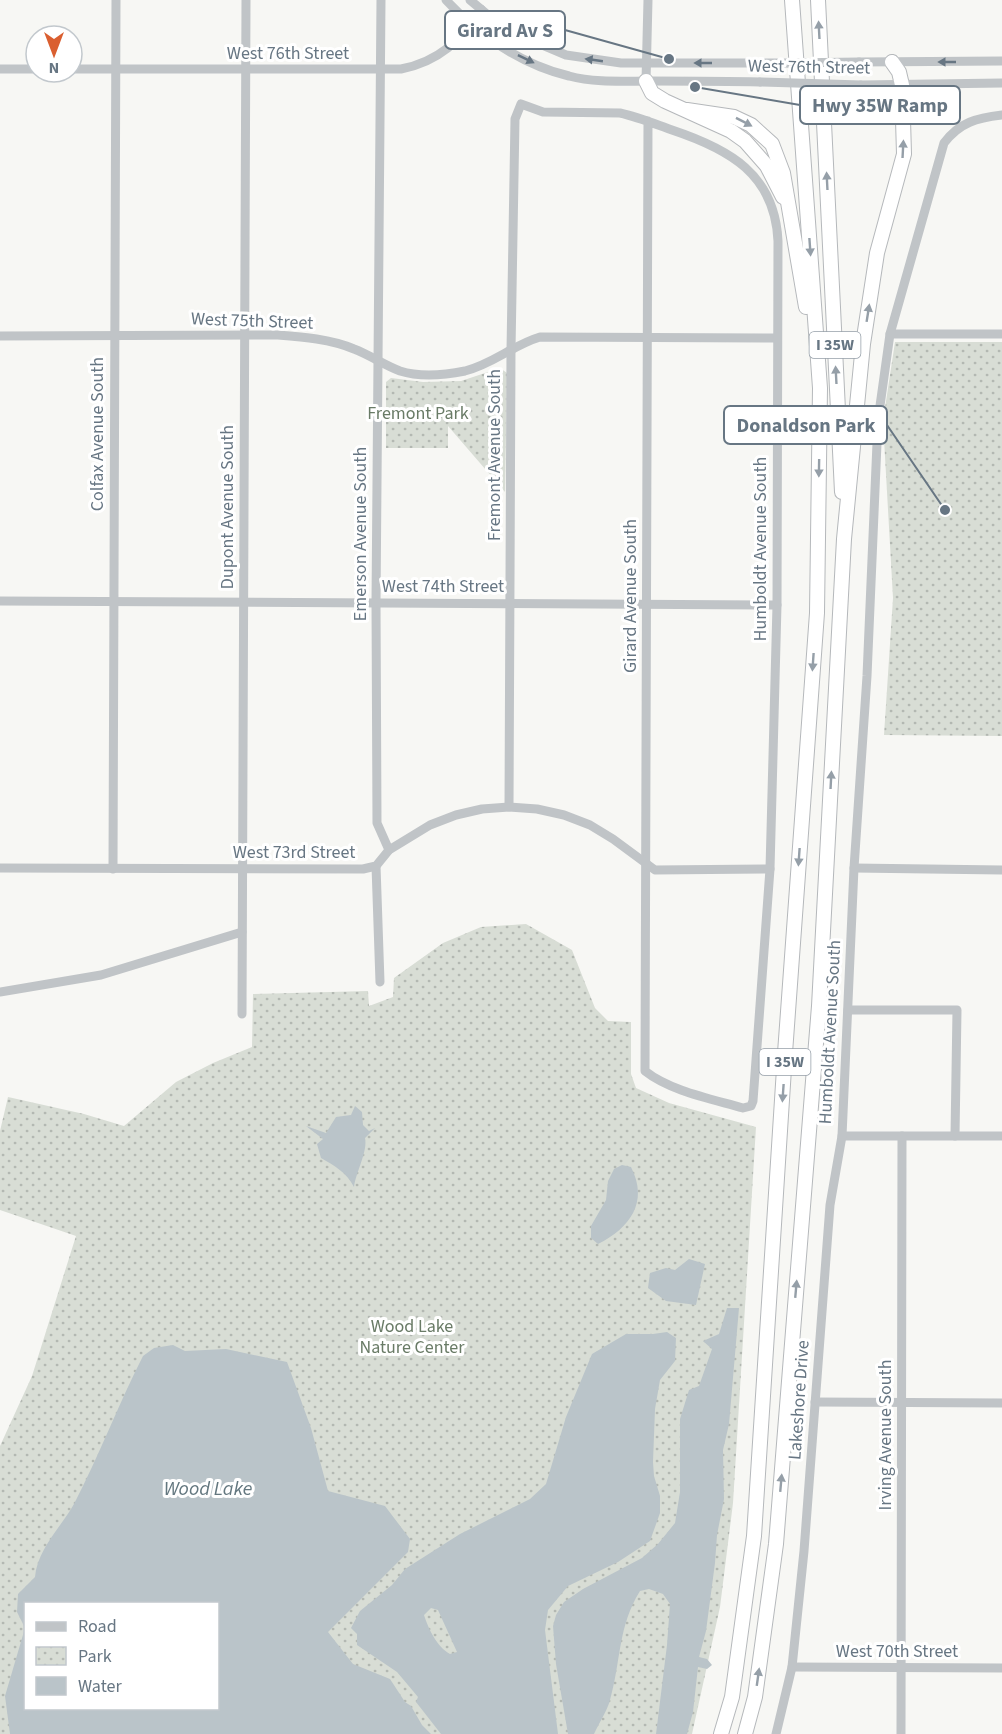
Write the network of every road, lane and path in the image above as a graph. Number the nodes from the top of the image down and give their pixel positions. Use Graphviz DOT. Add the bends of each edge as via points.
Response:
graph roads {
  1 [pos="116,0"];
  2 [pos="246,0"];
  3 [pos="381,0"];
  4 [pos="446,0"];
  5 [pos="470,0"];
  6 [pos="648,0"];
  7 [pos="784,0"];
  8 [pos="792,0"];
  9 [pos="818,0"];
  10 [pos="481,9"];
  11 [pos="471,26"];
  12 [pos="1002,61"];
  13 [pos="892,62"];
  14 [pos="647,63"];
  15 [pos="797,63"];
  16 [pos="0,69"];
  17 [pos="24,69"];
  18 [pos="84,69"];
  19 [pos="115,69"];
  20 [pos="244,69"];
  21 [pos="380,70"];
  22 [pos="646,81"];
  23 [pos="1002,83"];
  24 [pos="902,85"];
  25 [pos="522,104"];
  26 [pos="1002,115"];
  27 [pos="648,121"];
  28 [pos="891,333"];
  29 [pos="1002,334"];
  30 [pos="244,335"];
  31 [pos="0,336"];
  32 [pos="114,336"];
  33 [pos="647,338"];
  34 [pos="776,338"];
  35 [pos="511,350"];
  36 [pos="377,360"];
  37 [pos="820,388"];
  38 [pos="844,539"];
  39 [pos="0,601"];
  40 [pos="113,601"];
  41 [pos="243,602"];
  42 [pos="376,602"];
  43 [pos="510,602"];
  44 [pos="646,604"];
  45 [pos="777,604"];
  46 [pos="510,807"];
  47 [pos="389,850"];
  48 [pos="644,863"];
  49 [pos="376,866"];
  50 [pos="0,868"];
  51 [pos="113,868"];
  52 [pos="854,868"];
  53 [pos="242,869"];
  54 [pos="770,869"];
  55 [pos="1002,870"];
  56 [pos="242,932"];
  57 [pos="380,982"];
  58 [pos="0,992"];
  59 [pos="848,1010"];
  60 [pos="242,1014"];
  61 [pos="751,1106"];
  62 [pos="842,1136"];
  63 [pos="902,1136"];
  64 [pos="955,1136"];
  65 [pos="1002,1136"];
  66 [pos="815,1402"];
  67 [pos="902,1402"];
  68 [pos="1002,1403"];
  69 [pos="792,1667"];
  70 [pos="900,1668"];
  71 [pos="1002,1668"];
  72 [pos="721,1734"];
  73 [pos="745,1734"];
  74 [pos="777,1734"];
  75 [pos="901,1734"];
  1 -- 19 [label="street, Colfax Avenue South"];
  2 -- 20 [label="street, Dupont Avenue South"];
  3 -- 21 [label="street, Emerson Avenue South"];
  4 -- 11 [label="street, West 76th Street"];
  5 -- 10 [label="street, West 76th Street"];
  6 -- 14 [label="street"];
  7 -- 15 [label="highway"];
  8 -- 15 [label="highway, I 35W"];
  38 -- 9 [label="highway, I 35W, one-way"];
  10 -- 11 [label="street, West 76th Street"];
  14 -- 10 [label="street, West 76th Street, one-way" via="566,55 514,33"];
  11 -- 21 [label="street, West 76th Street" via="431,60 412,67"];
  11 -- 22 [label="street, West 76th Street, one-way" via="534,64 568,76"];
  12 -- 13 [label="street, West 76th Street, one-way"];
  13 -- 14 [label="street, West 76th Street, one-way, bridge"];
  13 -- 24 [label="highway"];
  14 -- 22 [label="street"];
  15 -- 37 [label="highway, I 35W, one-way"];
  16 -- 17 [label="street"];
  18 -- 19 [label="street, West 76th Street"];
  19 -- 20 [label="street, West 76th Street"];
  19 -- 32 [label="street, Colfax Avenue South"];
  20 -- 21 [label="street, West 76th Street"];
  20 -- 30 [label="street, Dupont Avenue South"];
  21 -- 36 [label="street, Emerson Avenue South"];
  22 -- 24 [label="street, West 76th Street, bridge"];
  22 -- 37 [label="highway, one-way" via="652,93 687,111 734,117 761,132 772,144 783,173"];
  23 -- 24 [label="street, West 76th Street"];
  38 -- 24 [label="highway, one-way" via="863,345 878,253 904,154"];
  25 -- 27 [label="street, Humboldt Avenue South" via="543,112 620,113"];
  25 -- 35 [label="street, Fremont Avenue South" via="515,119"];
  26 -- 28 [label="street, Humboldt Avenue South" via="968,121 944,143"];
  27 -- 33 [label="street, Girard Avenue South"];
  27 -- 34 [label="street, Humboldt Avenue South" via="730,154 759,182 773,210 777,230"];
  28 -- 29 [label="street"];
  28 -- 52 [label="street, Humboldt Avenue South" via="878,420"];
  30 -- 32 [label="street, West 75th Street"];
  30 -- 36 [label="street, West 75th Street" via="330,342"];
  30 -- 41 [label="street, Dupont Avenue South"];
  31 -- 32 [label="street, West 75th Street"];
  32 -- 40 [label="street, Colfax Avenue South"];
  33 -- 34 [label="street, West 75th Street"];
  33 -- 35 [label="street, West 75th Street" via="540,337"];
  33 -- 44 [label="street, Girard Avenue South"];
  34 -- 45 [label="street, Humboldt Avenue South"];
  35 -- 36 [label="street, West 75th Street" via="485,365 444,374 402,371"];
  35 -- 43 [label="street, Fremont Avenue South"];
  36 -- 42 [label="street, Emerson Avenue South"];
  37 -- 72 [label="highway, I 35W, one-way" via="817,612 754,1536 732,1697"];
  73 -- 38 [label="highway, I 35W, one-way" via="755,1697 776,1544 819,1006"];
  39 -- 40 [label="street, West 74th Street"];
  40 -- 41 [label="street, West 74th Street"];
  40 -- 51 [label="street, Colfax Avenue South"];
  41 -- 42 [label="street, West 74th Street"];
  41 -- 53 [label="street, Dupont Avenue South"];
  42 -- 43 [label="street, West 74th Street"];
  42 -- 47 [label="street, Emerson Avenue South" via="377,822"];
  43 -- 44 [label="street, West 74th Street"];
  43 -- 46 [label="street, Fremont Avenue South"];
  44 -- 45 [label="street, West 74th Street"];
  44 -- 48 [label="street, Girard Avenue South"];
  45 -- 54 [label="street, Humboldt Avenue South"];
  46 -- 47 [label="street, West 73rd Street" via="456,815 430,825"];
  46 -- 48 [label="street, West 73rd Street" via="564,815 590,825"];
  47 -- 49 [label="street, West 73rd Street"];
  48 -- 54 [label="street, West 73rd Street" via="655,870"];
  48 -- 61 [label="street, Girard Avenue South" via="645,1071 671,1086 744,1108"];
  49 -- 53 [label="street, West 73rd Street"];
  49 -- 57 [label="street"];
  50 -- 51 [label="street, West 73rd Street"];
  51 -- 53 [label="street, West 73rd Street"];
  52 -- 55 [label="street"];
  52 -- 59 [label="street, Humboldt Avenue South"];
  53 -- 56 [label="street, Dupont Avenue South"];
  54 -- 61 [label="street, Humboldt Avenue South"];
  56 -- 58 [label="street" via="110,973"];
  56 -- 60 [label="street, Dupont Avenue South"];
  59 -- 62 [label="street, Humboldt Avenue South"];
  59 -- 64 [label="street" via="957,1010"];
  62 -- 63 [label="street"];
  62 -- 66 [label="street, Lakeshore Drive" via="830,1205"];
  63 -- 64 [label="street"];
  63 -- 67 [label="street, Irving Avenue South"];
  64 -- 65 [label="street"];
  66 -- 67 [label="street"];
  66 -- 69 [label="street, Lakeshore Drive"];
  67 -- 68 [label="street"];
  67 -- 70 [label="street, Irving Avenue South"];
  69 -- 70 [label="street, West 70th Street"];
  69 -- 74 [label="street"];
  70 -- 71 [label="street, West 70th Street"];
  70 -- 75 [label="street, Irving Avenue South"];
}
